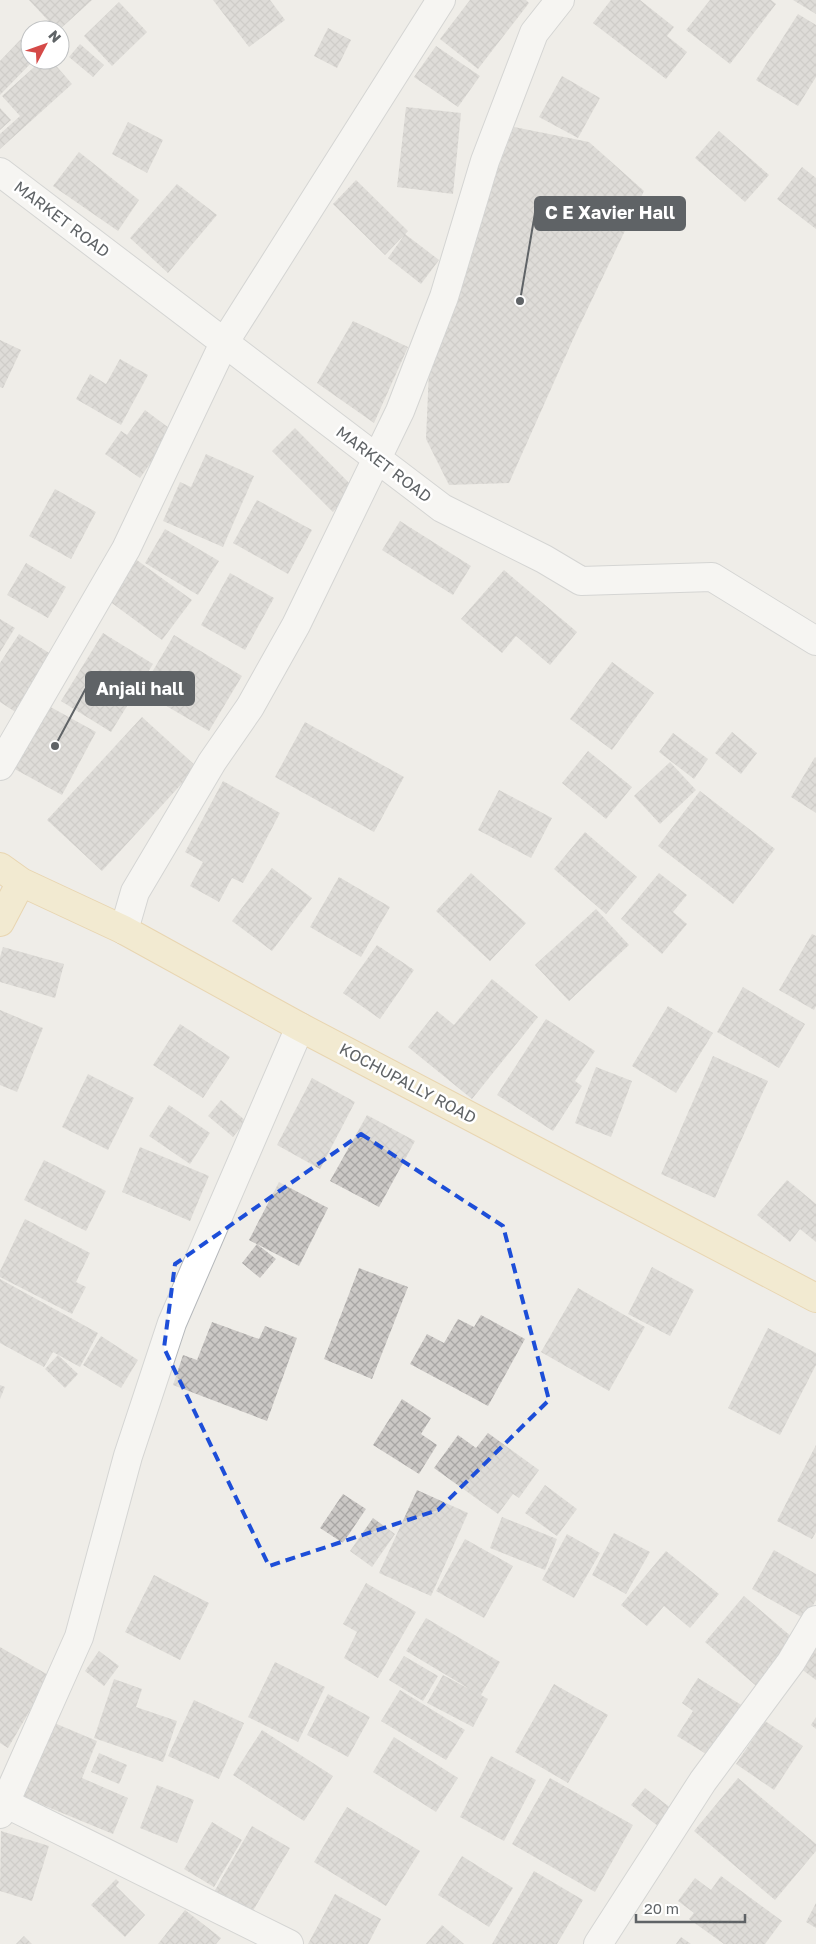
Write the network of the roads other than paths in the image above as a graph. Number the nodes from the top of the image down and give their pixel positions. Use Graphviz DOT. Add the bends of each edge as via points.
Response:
graph roads {
  1 [pos="441,0"];
  2 [pos="560,0"];
  3 [pos="0,172"];
  4 [pos="224,343"];
  5 [pos="376,459"];
  6 [pos="816,641"];
  7 [pos="0,766"];
  8 [pos="10,875"];
  9 [pos="0,922"];
  10 [pos="124,930"];
  11 [pos="300,1026"];
  12 [pos="816,1298"];
  13 [pos="816,1620"];
  14 [pos="3,1808"];
  15 [pos="289,1944"];
  16 [pos="598,1944"];
  1 -- 4 [label="street"];
  2 -- 5 [label="street" via="534,33 485,161 444,297 419,366"];
  3 -- 4 [label="street, MARKET ROAD"];
  4 -- 5 [label="street, MARKET ROAD"];
  4 -- 7 [label="street" via="126,549"];
  5 -- 6 [label="street, MARKET ROAD" via="442,508 581,581 712,577"];
  5 -- 10 [label="street" via="296,625 250,707 212,762 134,892"];
  8 -- 9 [label="main road"];
  8 -- 10 [label="main road, KOCHUPALLY ROAD"];
  10 -- 11 [label="main road, KOCHUPALLY ROAD"];
  11 -- 12 [label="main road, KOCHUPALLY ROAD"];
  11 -- 14 [label="street" via="172,1323 128,1456 79,1637"];
  13 -- 16 [label="street" via="791,1662 703,1781"];
  14 -- 15 [label="street"];
}
